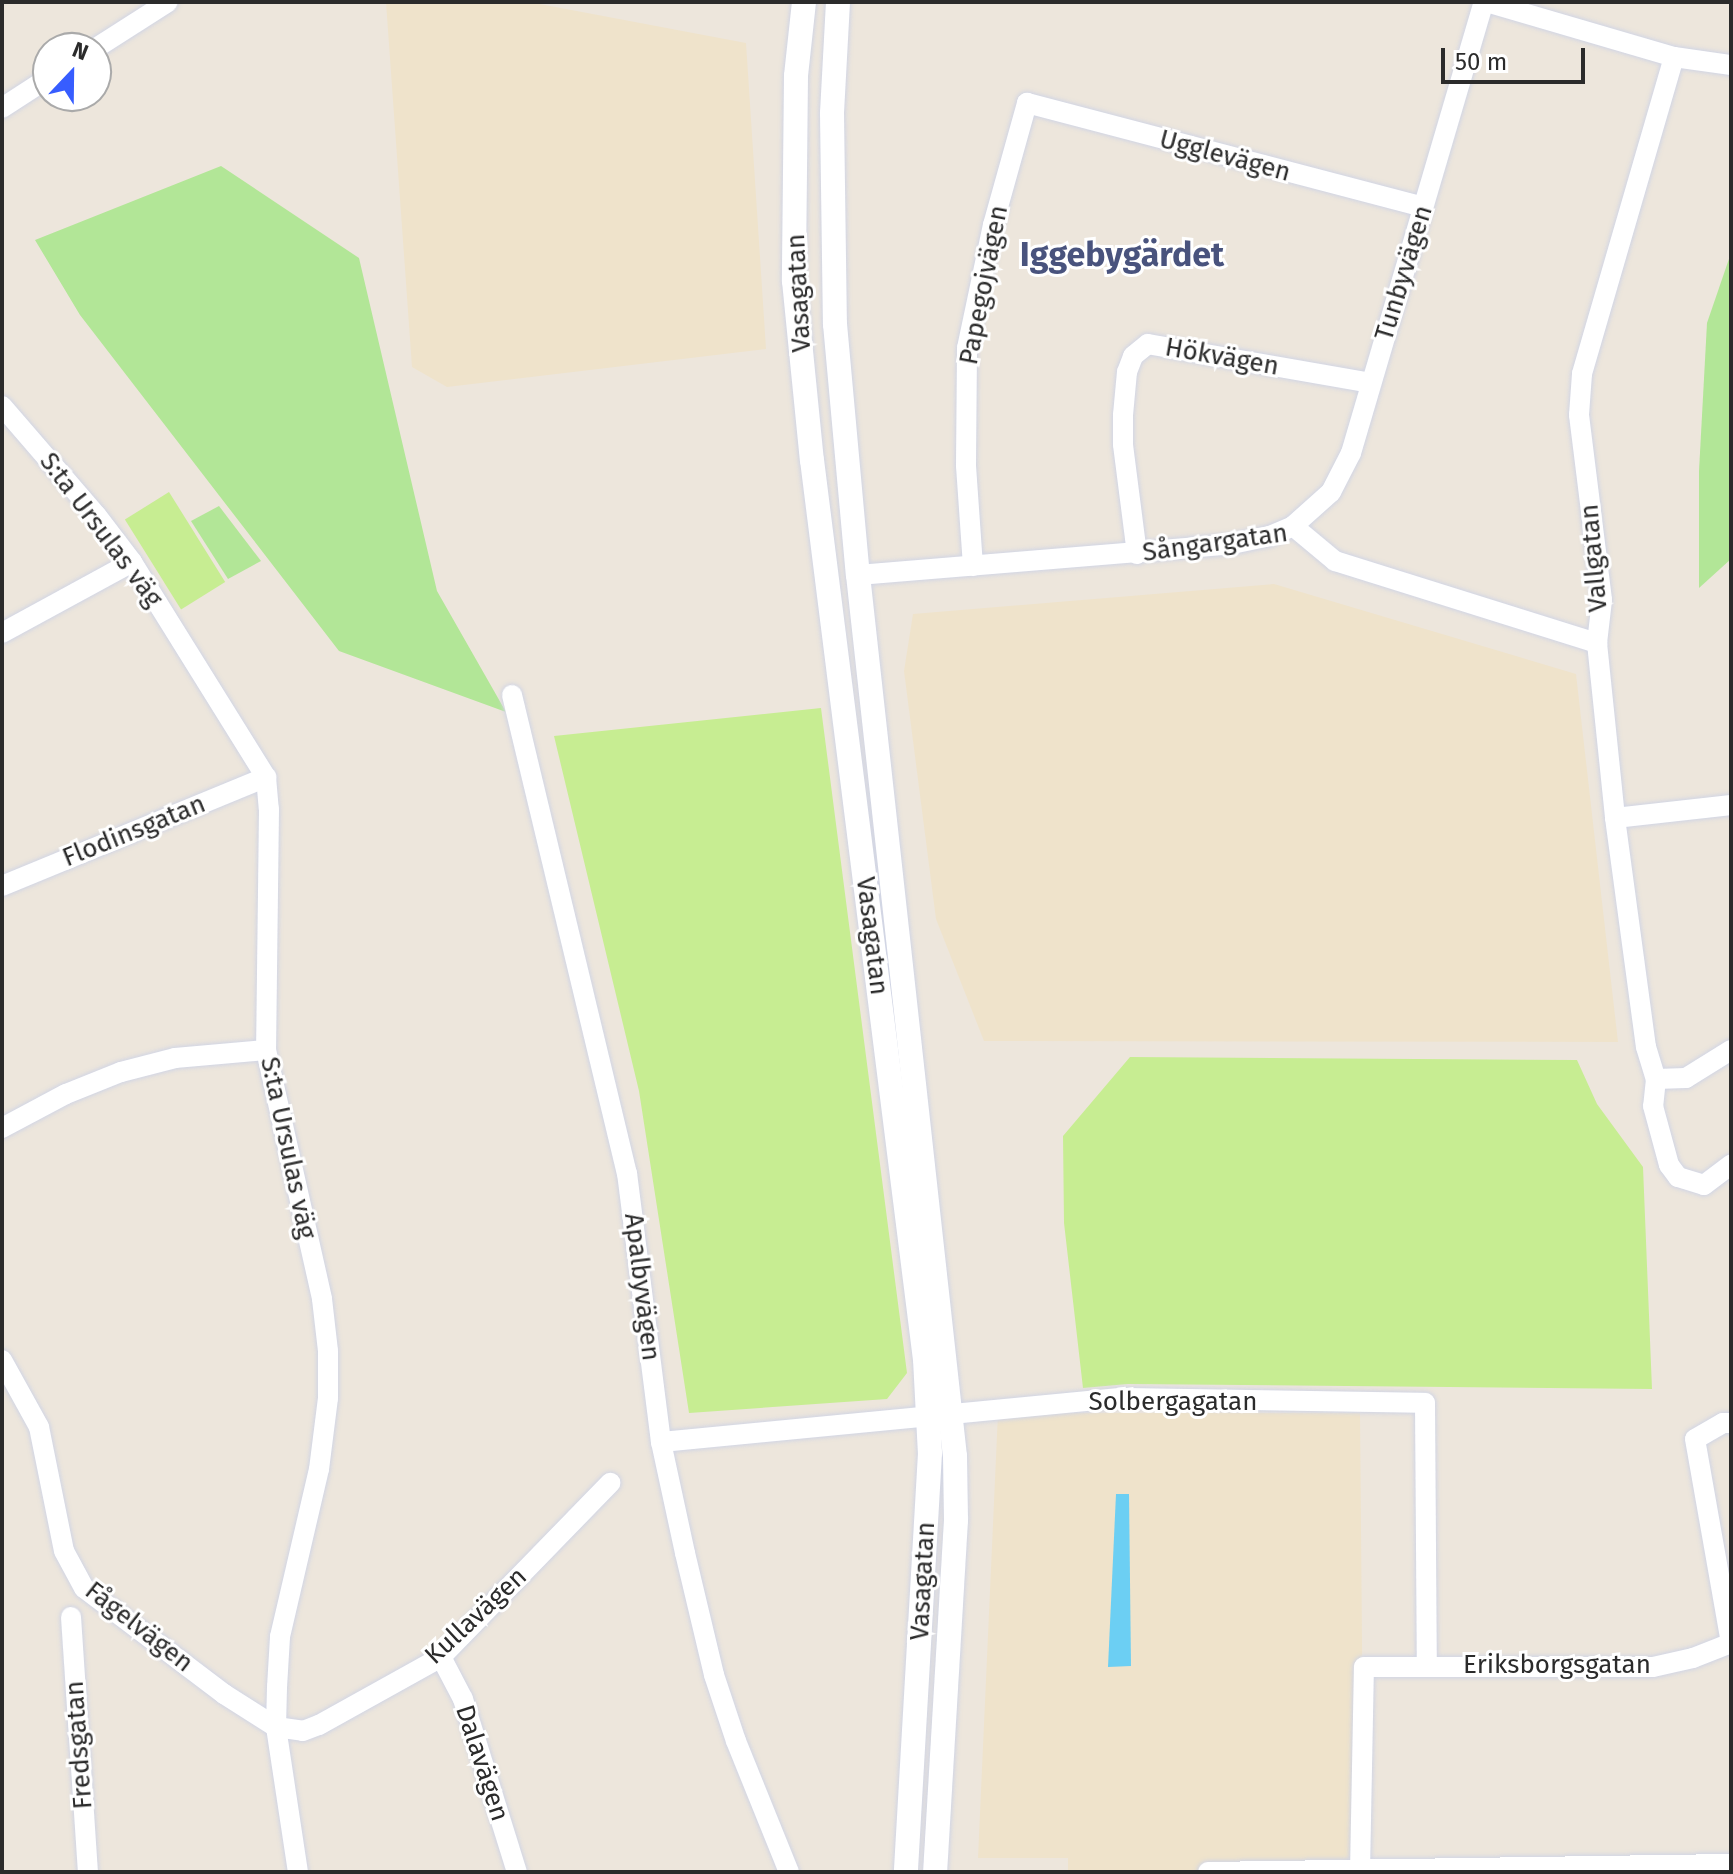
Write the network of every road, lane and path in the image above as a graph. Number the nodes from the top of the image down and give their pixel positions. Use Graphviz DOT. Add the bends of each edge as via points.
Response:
graph roads {
  1 [pos="168,2"];
  2 [pos="786,2"];
  3 [pos="804,2"];
  4 [pos="838,2"];
  5 [pos="1485,2"];
  6 [pos="800,29"];
  7 [pos="112,38"];
  8 [pos="1674,57"];
  9 [pos="1731,65"];
  10 [pos="32,88"];
  11 [pos="1027,103"];
  12 [pos="2,108"];
  13 [pos="1423,207"];
  14 [pos="1371,383"];
  15 [pos="2,406"];
  16 [pos="1293,526"];
  17 [pos="1137,554"];
  18 [pos="132,562"];
  19 [pos="973,566"];
  20 [pos="858,575"];
  21 [pos="828,577"];
  22 [pos="2,633"];
  23 [pos="1597,643"];
  24 [pos="512,695"];
  25 [pos="266,777"];
  26 [pos="1731,805"];
  27 [pos="1615,818"];
  28 [pos="2,886"];
  29 [pos="266,1050"];
  30 [pos="1731,1050"];
  31 [pos="1654,1074"];
  32 [pos="2,1128"];
  33 [pos="1731,1165"];
  34 [pos="2,1360"];
  35 [pos="940,1417"];
  36 [pos="1731,1423"];
  37 [pos="661,1442"];
  38 [pos="610,1483"];
  39 [pos="71,1617"];
  40 [pos="1731,1643"];
  41 [pos="441,1657"];
  42 [pos="1427,1666"];
  43 [pos="276,1727"];
  44 [pos="1731,1864"];
  45 [pos="1615,1868"];
  46 [pos="1360,1871"];
  47 [pos="1430,1871"];
  48 [pos="88,1872"];
  49 [pos="298,1872"];
  50 [pos="517,1872"];
  51 [pos="789,1872"];
  52 [pos="906,1872"];
  53 [pos="935,1872"];
  54 [pos="1208,1872"];
  1 -- 7 [label="street"];
  2 -- 6 [label="street"];
  3 -- 6 [label="street, Vasagatan"];
  4 -- 20 [label="street, Vasagatan" via="832,114 835,324"];
  5 -- 8 [label="street"];
  5 -- 13 [label="street, Tunbyvägen"];
  6 -- 21 [label="street, Vasagatan" via="794,281"];
  8 -- 9 [label="street"];
  8 -- 23 [label="street, Vallgatan" via="1579,393 1602,600"];
  10 -- 12 [label="street"];
  11 -- 13 [label="street, Ugglevägen"];
  11 -- 19 [label="street, Papegojvägen" via="993,225 967,348 966,465"];
  13 -- 14 [label="street, Tunbyvägen"];
  14 -- 16 [label="street, Tunbyvägen" via="1351,453 1331,492"];
  14 -- 17 [label="street, Hökvägen" via="1148,344 1133,356 1127,372 1123,415"];
  15 -- 18 [label="street, S:ta Ursulas väg"];
  16 -- 17 [label="street, Sångargatan" via="1232,544"];
  16 -- 23 [label="street, Sångargatan" via="1335,561"];
  17 -- 19 [label="street, Sångargatan"];
  18 -- 22 [label="street"];
  18 -- 25 [label="street, S:ta Ursulas väg"];
  19 -- 20 [label="street, Sångargatan"];
  20 -- 21 [label="street"];
  20 -- 35 [label="street, Vasagatan"];
  21 -- 35 [label="street, Vasagatan" via="925,1359"];
  23 -- 27 [label="street, Vallgatan"];
  24 -- 37 [label="street, Apalbyvägen" via="627,1173"];
  25 -- 28 [label="street, Flodinsgatan"];
  25 -- 29 [label="street, S:ta Ursulas väg"];
  26 -- 27 [label="street"];
  27 -- 31 [label="street, Vallgatan"];
  29 -- 32 [label="street" via="175,1058 121,1072"];
  29 -- 43 [label="street, S:ta Ursulas väg" via="322,1299 328,1351 319,1469 280,1637"];
  30 -- 31 [label="street" via="1686,1078"];
  31 -- 33 [label="street, Vallgatan" via="1653,1106 1669,1165 1678,1177 1704,1185"];
  34 -- 43 [label="street, Fågelvägen" via="39,1427 64,1551 84,1588"];
  35 -- 37 [label="street, Solbergagatan"];
  35 -- 42 [label="street, Solbergagatan" via="1120,1398 1425,1403"];
  35 -- 52 [label="street, Vasagatan" via="930,1453"];
  35 -- 53 [label="street, Vasagatan" via="956,1520"];
  36 -- 40 [label="street" via="1695,1439"];
  37 -- 51 [label="street, Apalbyvägen" via="714,1675"];
  38 -- 41 [label="street, Kullavägen"];
  39 -- 48 [label="street, Fredsgatan"];
  40 -- 42 [label="street, Eriksborgsgatan" via="1653,1667"];
  41 -- 43 [label="street, Kullavägen" via="319,1725 303,1731"];
  41 -- 50 [label="street, Dalavägen" via="463,1699"];
  42 -- 46 [label="street, Eriksborgsgatan" via="1364,1667"];
  43 -- 49 [label="street, S:ta Ursulas väg"];
  44 -- 45 [label="street"];
  45 -- 47 [label="street"];
  46 -- 47 [label="street"];
  46 -- 54 [label="street"];
}
